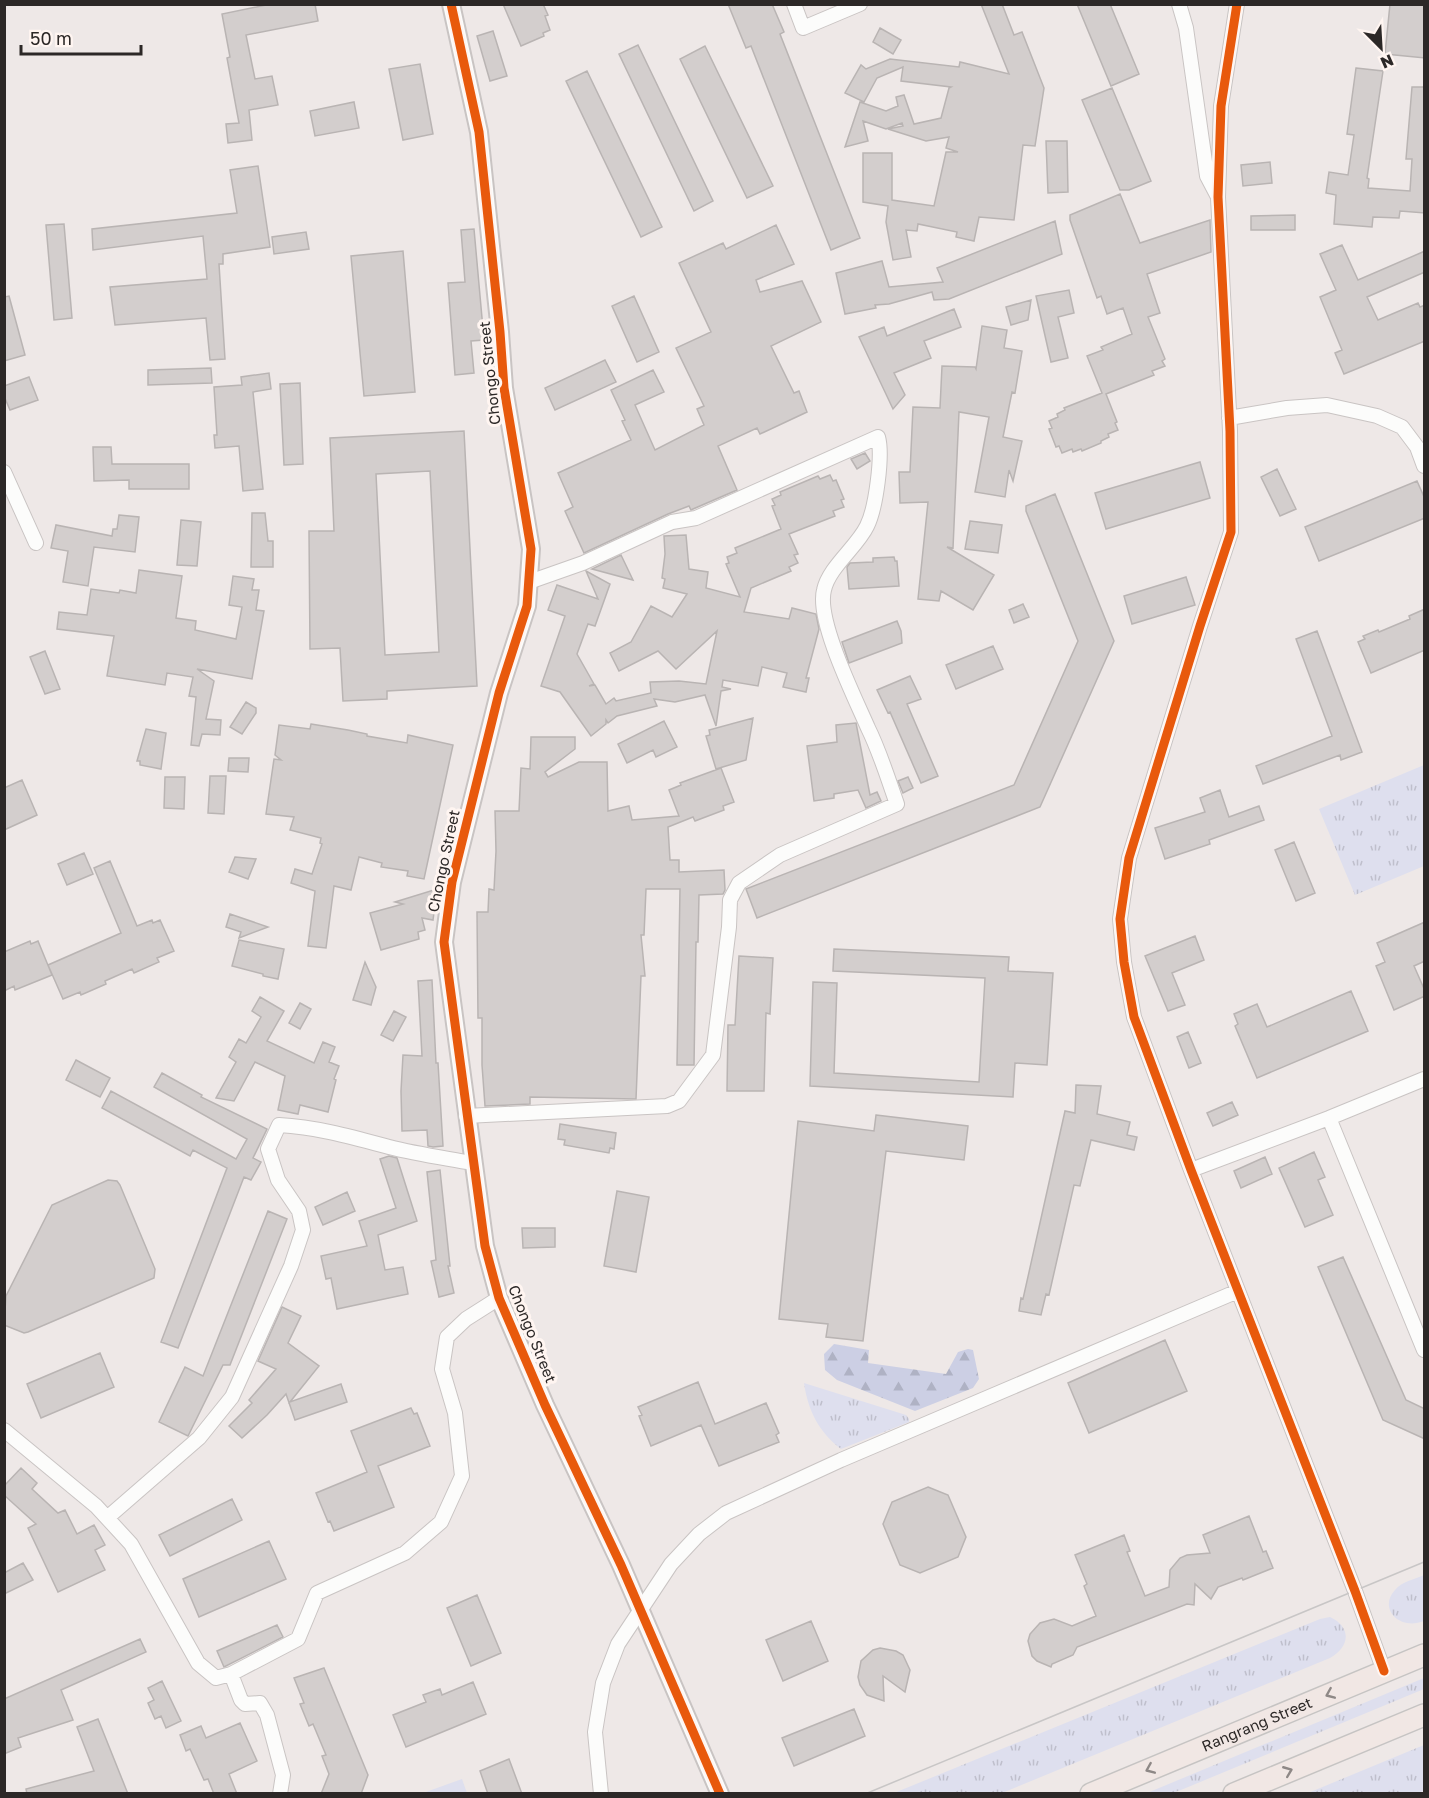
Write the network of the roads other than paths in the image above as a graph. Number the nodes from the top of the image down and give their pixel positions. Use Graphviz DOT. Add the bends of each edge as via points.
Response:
graph roads {
  1 [pos="451,4"];
  2 [pos="794,4"];
  3 [pos="860,4"];
  4 [pos="1179,4"];
  5 [pos="1237,4"];
  6 [pos="1218,197"];
  7 [pos="1229,418"];
  8 [pos="1425,466"];
  9 [pos="4,472"];
  10 [pos="36,543"];
  11 [pos="529,582"];
  12 [pos="1425,1079"];
  13 [pos="466,1116"];
  14 [pos="1329,1118"];
  15 [pos="472,1163"];
  16 [pos="1191,1170"];
  17 [pos="1239,1291"];
  18 [pos="499,1298"];
  19 [pos="1425,1350"];
  20 [pos="4,1431"];
  21 [pos="106,1518"];
  22 [pos="641,1612"];
  23 [pos="1425,1655"];
  24 [pos="1384,1671"];
  25 [pos="231,1674"];
  26 [pos="1425,1715"];
  27 [pos="280,1794"];
  28 [pos="601,1794"];
  29 [pos="720,1794"];
  30 [pos="1091,1794"];
  31 [pos="1234,1794"];
  1 -- 11 [label="street, Chongo Street" via="479,132 504,388 531,549"];
  2 -- 3 [label="street" via="803,28"];
  4 -- 6 [label="street" via="1186,28 1207,176"];
  5 -- 6 [label="street" via="1221,106"];
  6 -- 7 [label="street"];
  7 -- 8 [label="street" via="1328,405 1377,416 1402,427"];
  7 -- 16 [label="street" via="1232,532 1129,858 1120,919 1134,1017"];
  9 -- 10 [label="street"];
  11 -- 13 [label="street, Chongo Street" via="527,606 499,693 452,882 444,942"];
  11 -- 13 [label="street" via="583,563 672,522 696,518 878,437 878,478 868,526 831,575 824,590 825,612 845,676 897,804 780,855 739,883 730,900 713,1055 679,1101 668,1106"];
  12 -- 14 [label="street"];
  13 -- 15 [label="street, Chongo Street"];
  14 -- 16 [label="street"];
  14 -- 19 [label="street"];
  15 -- 18 [label="street, Chongo Street" via="484,1246"];
  15 -- 21 [label="street" via="338,1132 279,1125 268,1149 278,1180 299,1211 303,1230 291,1266 232,1396 199,1438"];
  16 -- 17 [label="street"];
  17 -- 22 [label="street" via="726,1513 671,1564"];
  17 -- 24 [label="street"];
  18 -- 22 [label="street, Chongo Street"];
  18 -- 25 [label="street" via="447,1337 442,1369 455,1413 462,1476 441,1522 405,1553 317,1593 298,1640"];
  20 -- 21 [label="street"];
  21 -- 25 [label="street" via="131,1544 198,1663 216,1678"];
  22 -- 28 [label="street" via="618,1644 603,1683 595,1732"];
  22 -- 29 [label="street, Chongo Street"];
  23 -- 24 [label="main road, Rangrang Street"];
  24 -- 30 [label="main road, Rangrang Street, one-way"];
  25 -- 27 [label="street" via="241,1700 245,1704 260,1703 267,1715 283,1774"];
  31 -- 26 [label="main road, one-way"];
}
